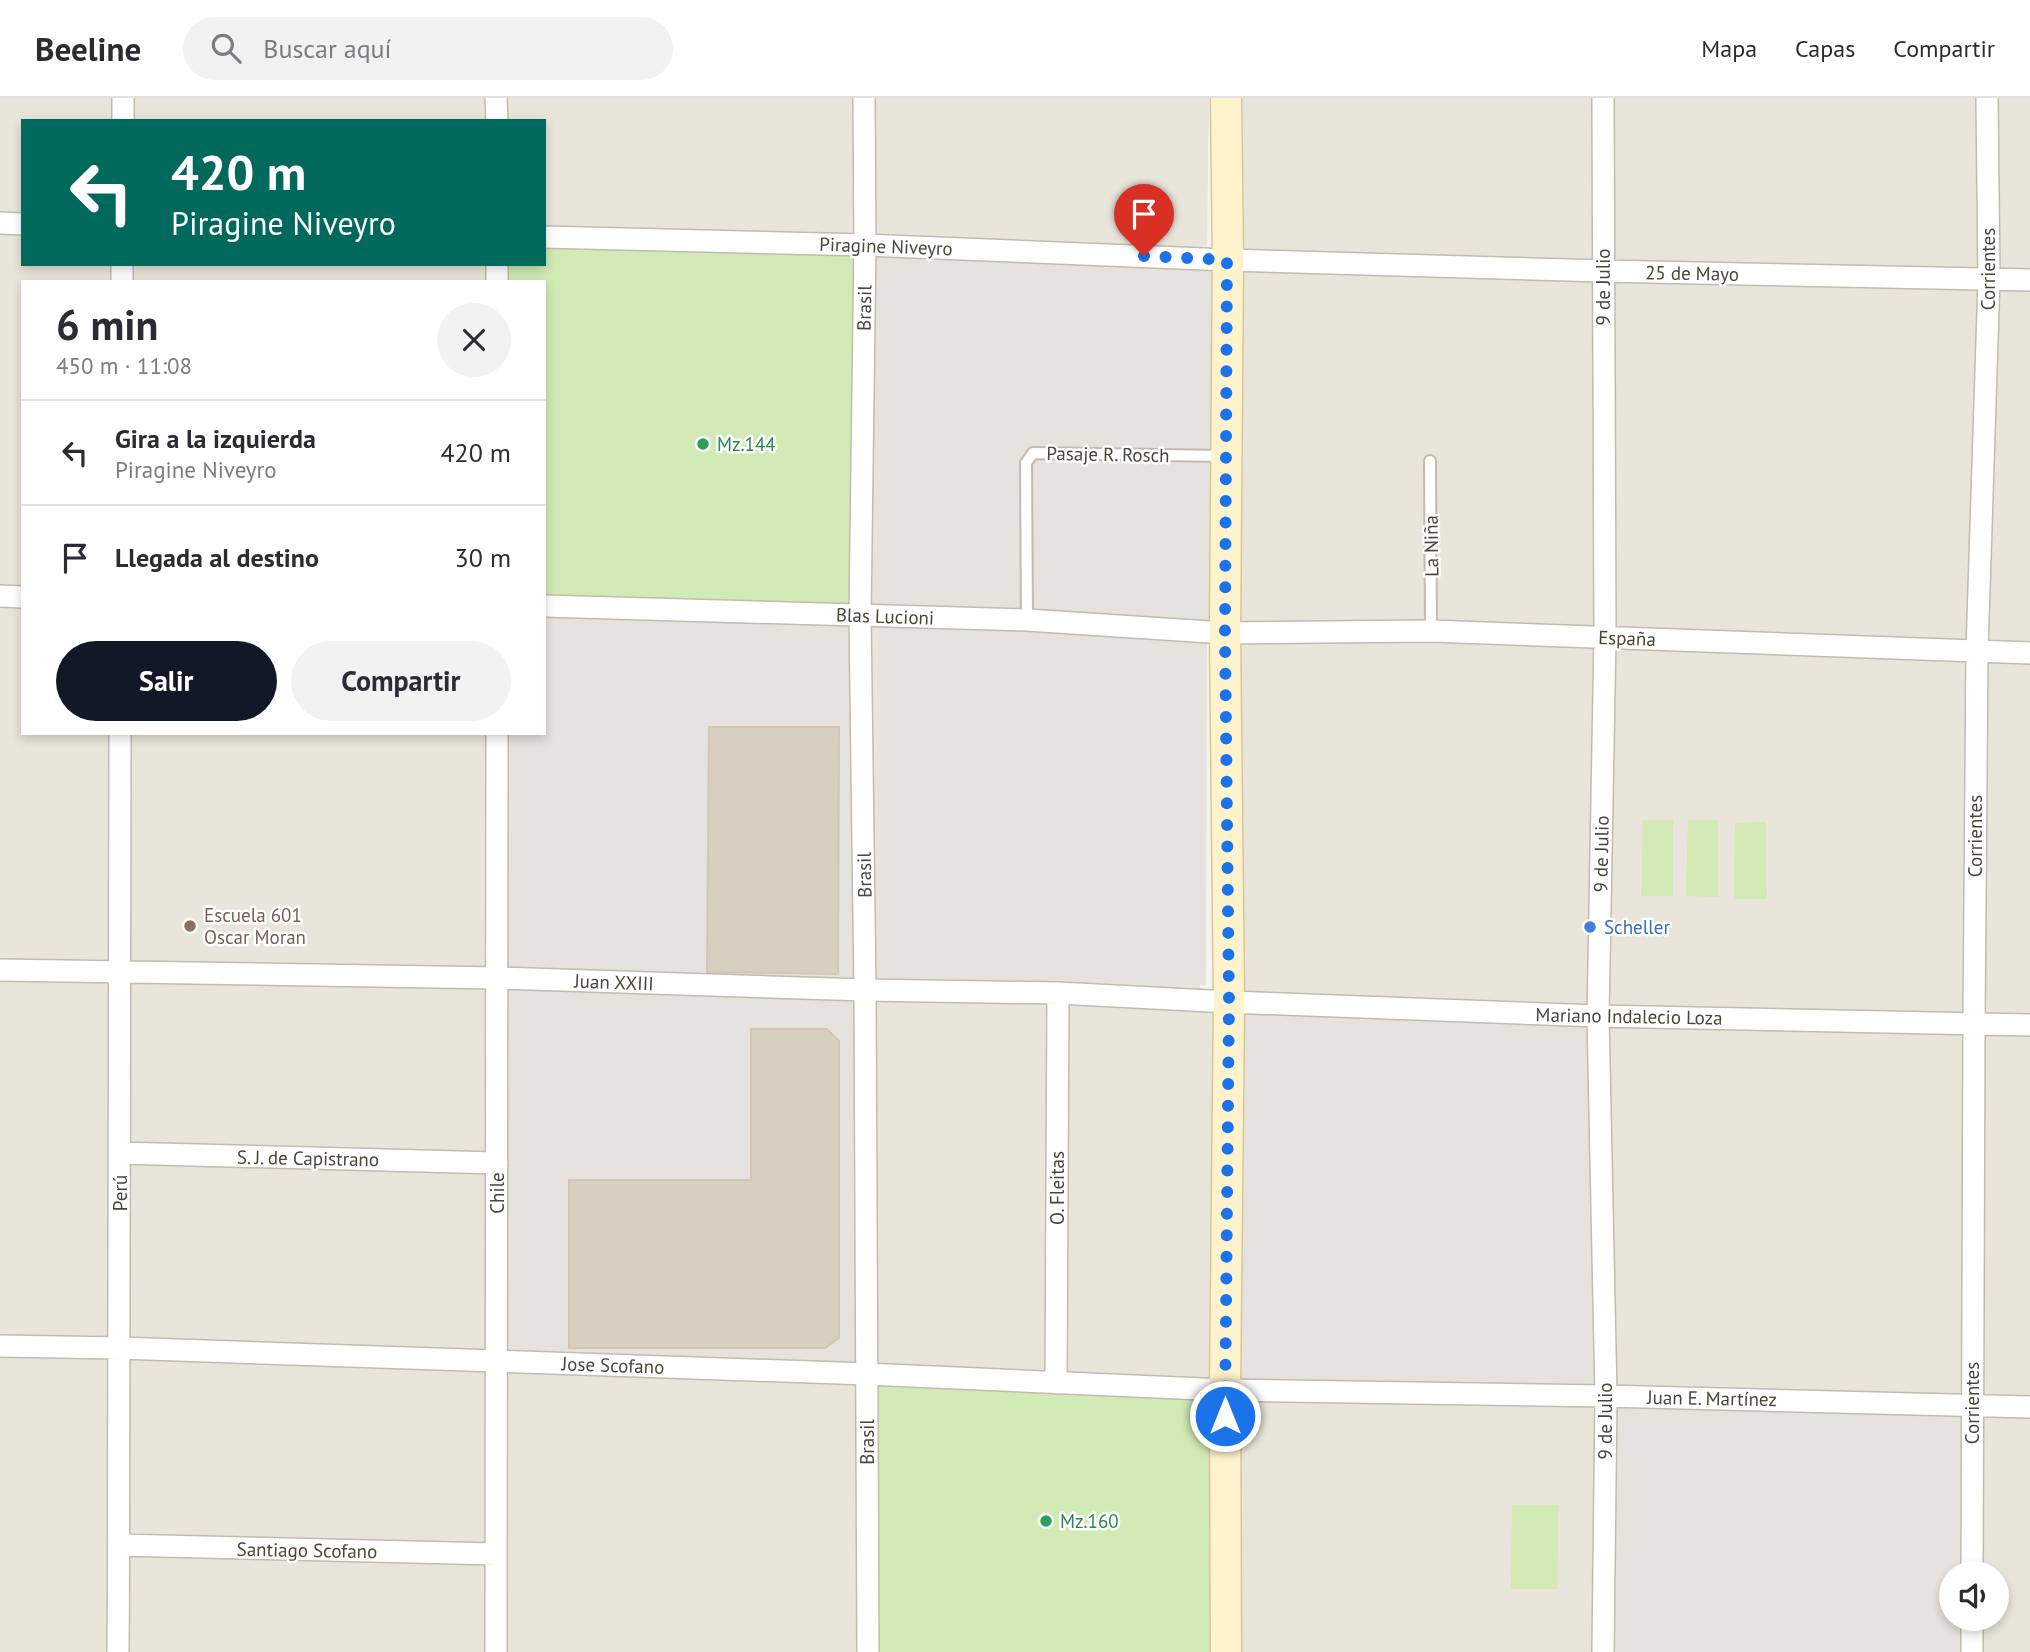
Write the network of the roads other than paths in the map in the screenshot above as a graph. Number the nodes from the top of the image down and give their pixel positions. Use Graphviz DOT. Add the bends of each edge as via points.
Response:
graph roads {
  1 [pos="123,98"];
  2 [pos="496,98"];
  3 [pos="864,98"];
  4 [pos="1226,98"];
  5 [pos="1602,98"];
  6 [pos="1987,98"];
  7 [pos="123,119"];
  8 [pos="496,119"];
  9 [pos="0,223"];
  10 [pos="21,224"];
  11 [pos="546,237"];
  12 [pos="865,245"];
  13 [pos="1227,260"];
  14 [pos="1603,271"];
  15 [pos="1989,279"];
  16 [pos="2030,280"];
  17 [pos="1227,456"];
  18 [pos="1430,461"];
  19 [pos="0,596"];
  20 [pos="21,597"];
  21 [pos="546,606"];
  22 [pos="860,615"];
  23 [pos="1027,620"];
  24 [pos="1432,631"];
  25 [pos="1225,633"];
  26 [pos="1605,637"];
  27 [pos="1977,651"];
  28 [pos="2030,653"];
  29 [pos="120,735"];
  30 [pos="497,735"];
  31 [pos="0,970"];
  32 [pos="118,973"];
  33 [pos="497,978"];
  34 [pos="865,990"];
  35 [pos="1058,993"];
  36 [pos="1229,1002"];
  37 [pos="1598,1016"];
  38 [pos="1973,1023"];
  39 [pos="2030,1025"];
  40 [pos="119,1153"];
  41 [pos="497,1163"];
  42 [pos="0,1346"];
  43 [pos="120,1348"];
  44 [pos="496,1361"];
  45 [pos="867,1374"];
  46 [pos="1056,1382"];
  47 [pos="1225,1390"];
  48 [pos="1606,1396"];
  49 [pos="1972,1405"];
  50 [pos="2030,1407"];
  51 [pos="119,1545"];
  52 [pos="496,1554"];
  53 [pos="1972,1561"];
  54 [pos="1972,1631"];
  55 [pos="118,1652"];
  56 [pos="496,1652"];
  57 [pos="868,1652"];
  58 [pos="1226,1652"];
  59 [pos="1603,1652"];
  60 [pos="1972,1652"];
  1 -- 7 [label="street"];
  2 -- 8 [label="street"];
  3 -- 12 [label="street, Brasil"];
  4 -- 13 [label="street"];
  5 -- 14 [label="street, 9 de Julio"];
  6 -- 15 [label="street, Corrientes"];
  9 -- 10 [label="street"];
  11 -- 12 [label="street, Piragine Niveyro"];
  12 -- 13 [label="street, Piragine Niveyro"];
  12 -- 22 [label="street, Brasil"];
  13 -- 14 [label="street, 25 de Mayo"];
  13 -- 17 [label="street"];
  14 -- 15 [label="street, 25 de Mayo"];
  14 -- 26 [label="street, 9 de Julio"];
  15 -- 16 [label="street, 25 de Mayo"];
  15 -- 27 [label="street, Corrientes"];
  17 -- 23 [label="lane, Pasaje R. Rosch" via="1033,453 1026,463"];
  17 -- 25 [label="street"];
  18 -- 24 [label="lane, La Niña"];
  19 -- 20 [label="street"];
  21 -- 22 [label="street, Blas Lucioni"];
  22 -- 23 [label="street, Blas Lucioni"];
  22 -- 34 [label="street, Brasil"];
  23 -- 25 [label="street, Blas Lucioni"];
  24 -- 25 [label="street, España"];
  24 -- 26 [label="street, España"];
  25 -- 36 [label="street"];
  26 -- 27 [label="street, España"];
  26 -- 37 [label="street, 9 de Julio"];
  27 -- 28 [label="street, España"];
  27 -- 38 [label="street, Corrientes"];
  29 -- 32 [label="street, Perú"];
  30 -- 33 [label="street, Chile"];
  31 -- 32 [label="street, Juan XXIII"];
  32 -- 33 [label="street, Juan XXIII"];
  32 -- 40 [label="street, Perú"];
  33 -- 34 [label="street, Juan XXIII"];
  33 -- 41 [label="street, Chile"];
  34 -- 35 [label="street, Juan XXIII"];
  34 -- 45 [label="street, Brasil"];
  35 -- 36 [label="street, Juan XXIII"];
  35 -- 46 [label="street, O. Fleitas"];
  36 -- 37 [label="street, Mariano Indalecio Loza"];
  36 -- 47 [label="street"];
  37 -- 38 [label="street, Mariano Indalecio Loza"];
  37 -- 48 [label="street, 9 de Julio"];
  38 -- 39 [label="street, Mariano Indalecio Loza"];
  38 -- 49 [label="street, Corrientes"];
  40 -- 41 [label="street, S. J. de Capistrano"];
  40 -- 43 [label="street, Perú"];
  41 -- 44 [label="street, Chile"];
  42 -- 43 [label="street, Jose Scofano"];
  43 -- 44 [label="street, Jose Scofano"];
  43 -- 51 [label="street, Perú"];
  44 -- 45 [label="street, Jose Scofano"];
  44 -- 52 [label="street, Chile"];
  45 -- 46 [label="street, Jose Scofano"];
  45 -- 57 [label="street, Brasil"];
  46 -- 47 [label="street, Jose Scofano"];
  47 -- 48 [label="street, Juan E. Martínez"];
  47 -- 58 [label="street"];
  48 -- 49 [label="street, Juan E. Martínez"];
  48 -- 59 [label="street, 9 de Julio"];
  49 -- 50 [label="street, Juan E. Martínez"];
  49 -- 53 [label="street, Corrientes"];
  51 -- 52 [label="street, Santiago Scofano"];
  51 -- 55 [label="street, Perú"];
  52 -- 56 [label="street, Chile"];
  54 -- 60 [label="street"];
}
